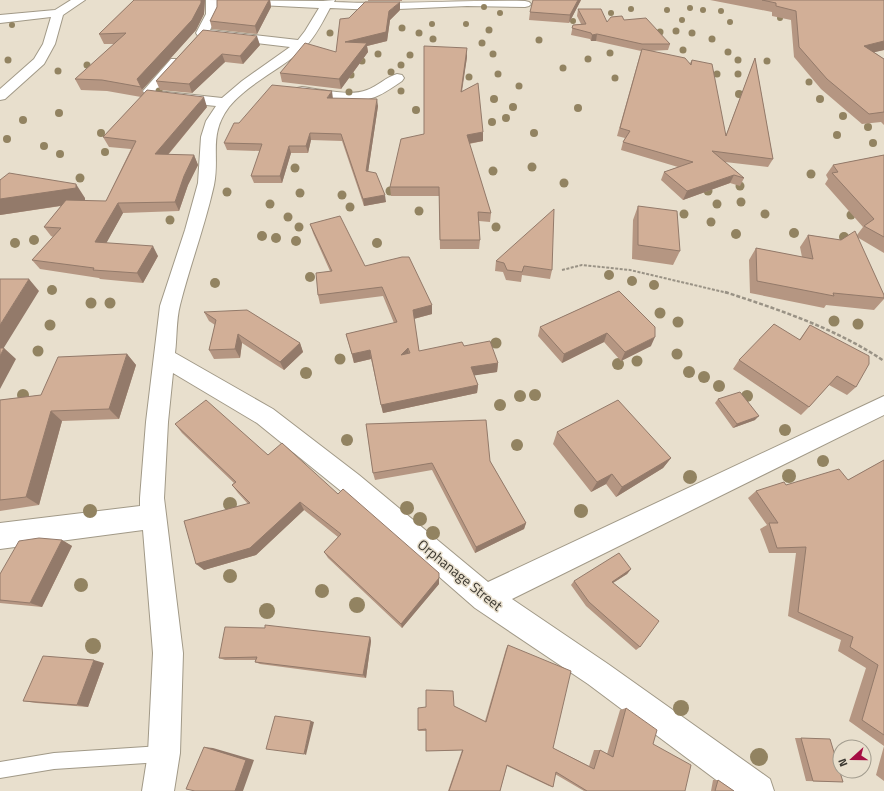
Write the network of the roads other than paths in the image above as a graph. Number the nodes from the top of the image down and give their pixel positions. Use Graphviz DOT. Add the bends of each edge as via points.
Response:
graph roads {
  1 [pos="79,0"];
  2 [pos="212,0"];
  3 [pos="216,0"];
  4 [pos="327,3"];
  5 [pos="524,4"];
  6 [pos="58,13"];
  7 [pos="0,19"];
  8 [pos="202,33"];
  9 [pos="301,44"];
  10 [pos="398,78"];
  11 [pos="247,84"];
  12 [pos="269,87"];
  13 [pos="289,89"];
  14 [pos="0,96"];
  15 [pos="225,103"];
  16 [pos="164,357"];
  17 [pos="884,405"];
  18 [pos="153,517"];
  19 [pos="0,536"];
  20 [pos="485,598"];
  21 [pos="164,753"];
  22 [pos="0,770"];
  23 [pos="158,791"];
  24 [pos="758,791"];
  1 -- 6 [label="street"];
  2 -- 8 [label="street" via="212,14"];
  3 -- 4 [label="street"];
  4 -- 5 [label="street" via="376,7 474,3"];
  4 -- 9 [label="street"];
  6 -- 7 [label="street"];
  6 -- 14 [label="street" via="49,44 39,61"];
  8 -- 9 [label="street"];
  8 -- 15 [label="street" via="150,91 157,96"];
  9 -- 11 [label="street"];
  10 -- 13 [label="street" via="366,96 343,96"];
  11 -- 12 [label="street"];
  11 -- 15 [label="street"];
  15 -- 16 [label="street" via="213,121 208,137 206,183 170,306"];
  16 -- 18 [label="street" via="157,422"];
  16 -- 20 [label="street, Orphanage Street" via="265,416 350,483"];
  17 -- 20 [label="street"];
  18 -- 19 [label="street"];
  18 -- 21 [label="street" via="168,653"];
  20 -- 24 [label="street, Orphanage Street" via="598,674"];
  21 -- 22 [label="lane" via="54,761"];
  21 -- 23 [label="street"];
}
